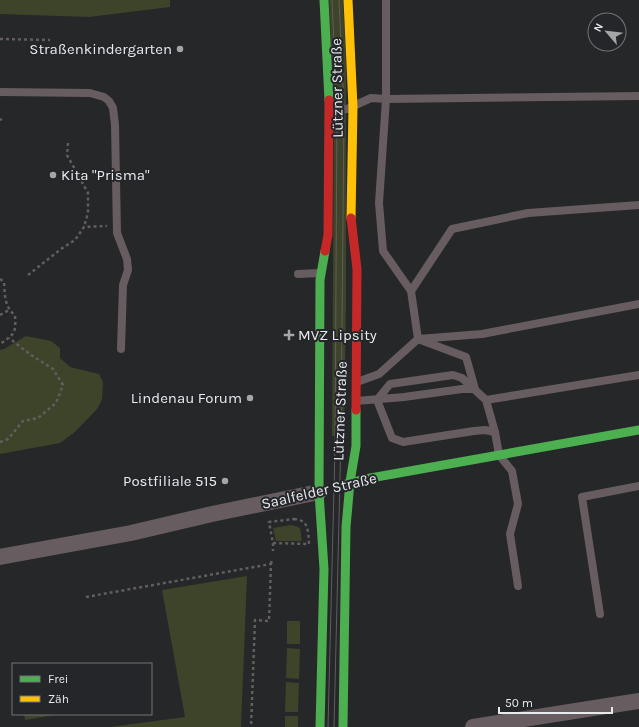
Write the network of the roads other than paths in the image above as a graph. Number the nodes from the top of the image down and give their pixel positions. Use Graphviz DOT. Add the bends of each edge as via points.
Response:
graph roads {
  1 [pos="324,0"];
  2 [pos="348,0"];
  3 [pos="386,0"];
  4 [pos="0,92"];
  5 [pos="639,96"];
  6 [pos="386,98"];
  7 [pos="353,107"];
  8 [pos="330,110"];
  9 [pos="639,205"];
  10 [pos="321,273"];
  11 [pos="298,274"];
  12 [pos="411,292"];
  13 [pos="639,304"];
  14 [pos="418,339"];
  15 [pos="121,349"];
  16 [pos="639,375"];
  17 [pos="356,382"];
  18 [pos="475,389"];
  19 [pos="377,400"];
  20 [pos="486,400"];
  21 [pos="356,402"];
  22 [pos="639,430"];
  23 [pos="495,432"];
  24 [pos="499,456"];
  25 [pos="350,482"];
  26 [pos="639,486"];
  27 [pos="319,492"];
  28 [pos="0,557"];
  29 [pos="518,586"];
  30 [pos="600,614"];
  31 [pos="639,701"];
  32 [pos="320,727"];
  33 [pos="343,727"];
  34 [pos="474,727"];
  1 -- 8 [label="main road, Lützner Straße"];
  2 -- 7 [label="main road, Lützner Straße"];
  3 -- 6 [label="lane"];
  4 -- 15 [label="lane" via="90,93 104,97 113,108 117,233 128,259 128,270 123,285"];
  5 -- 6 [label="lane"];
  6 -- 7 [label="lane" via="371,98"];
  6 -- 12 [label="lane" via="379,203 383,252"];
  7 -- 8 [label="lane"];
  7 -- 17 [label="main road, Lützner Straße" via="351,218 356,269"];
  8 -- 10 [label="main road, Lützner Straße" via="328,235"];
  9 -- 12 [label="lane" via="528,213 452,229"];
  10 -- 11 [label="lane"];
  10 -- 27 [label="main road, Lützner Straße"];
  12 -- 14 [label="lane"];
  13 -- 14 [label="lane" via="482,334"];
  14 -- 17 [label="lane" via="379,374"];
  14 -- 18 [label="lane" via="466,357"];
  16 -- 20 [label="lane"];
  17 -- 21 [label="main road, Lützner Straße"];
  18 -- 19 [label="lane"];
  18 -- 19 [label="lane" via="462,378 453,375 390,384"];
  18 -- 20 [label="lane"];
  19 -- 21 [label="lane"];
  19 -- 23 [label="lane" via="392,438 403,442 474,431"];
  20 -- 23 [label="lane"];
  21 -- 25 [label="main road, Lützner Straße" via="356,446"];
  22 -- 24 [label="main road, Saalfelder Straße"];
  23 -- 24 [label="lane"];
  24 -- 25 [label="main road, Saalfelder Straße"];
  24 -- 29 [label="lane" via="512,471 518,504 510,534"];
  25 -- 27 [label="main road, Saalfelder Straße"];
  25 -- 33 [label="main road, Lützner Straße" via="346,527"];
  26 -- 30 [label="lane" via="582,497"];
  27 -- 28 [label="street, Saalfelder Straße" via="131,533"];
  27 -- 32 [label="main road, Lützner Straße" via="324,568"];
  31 -- 34 [label="street"];
}
